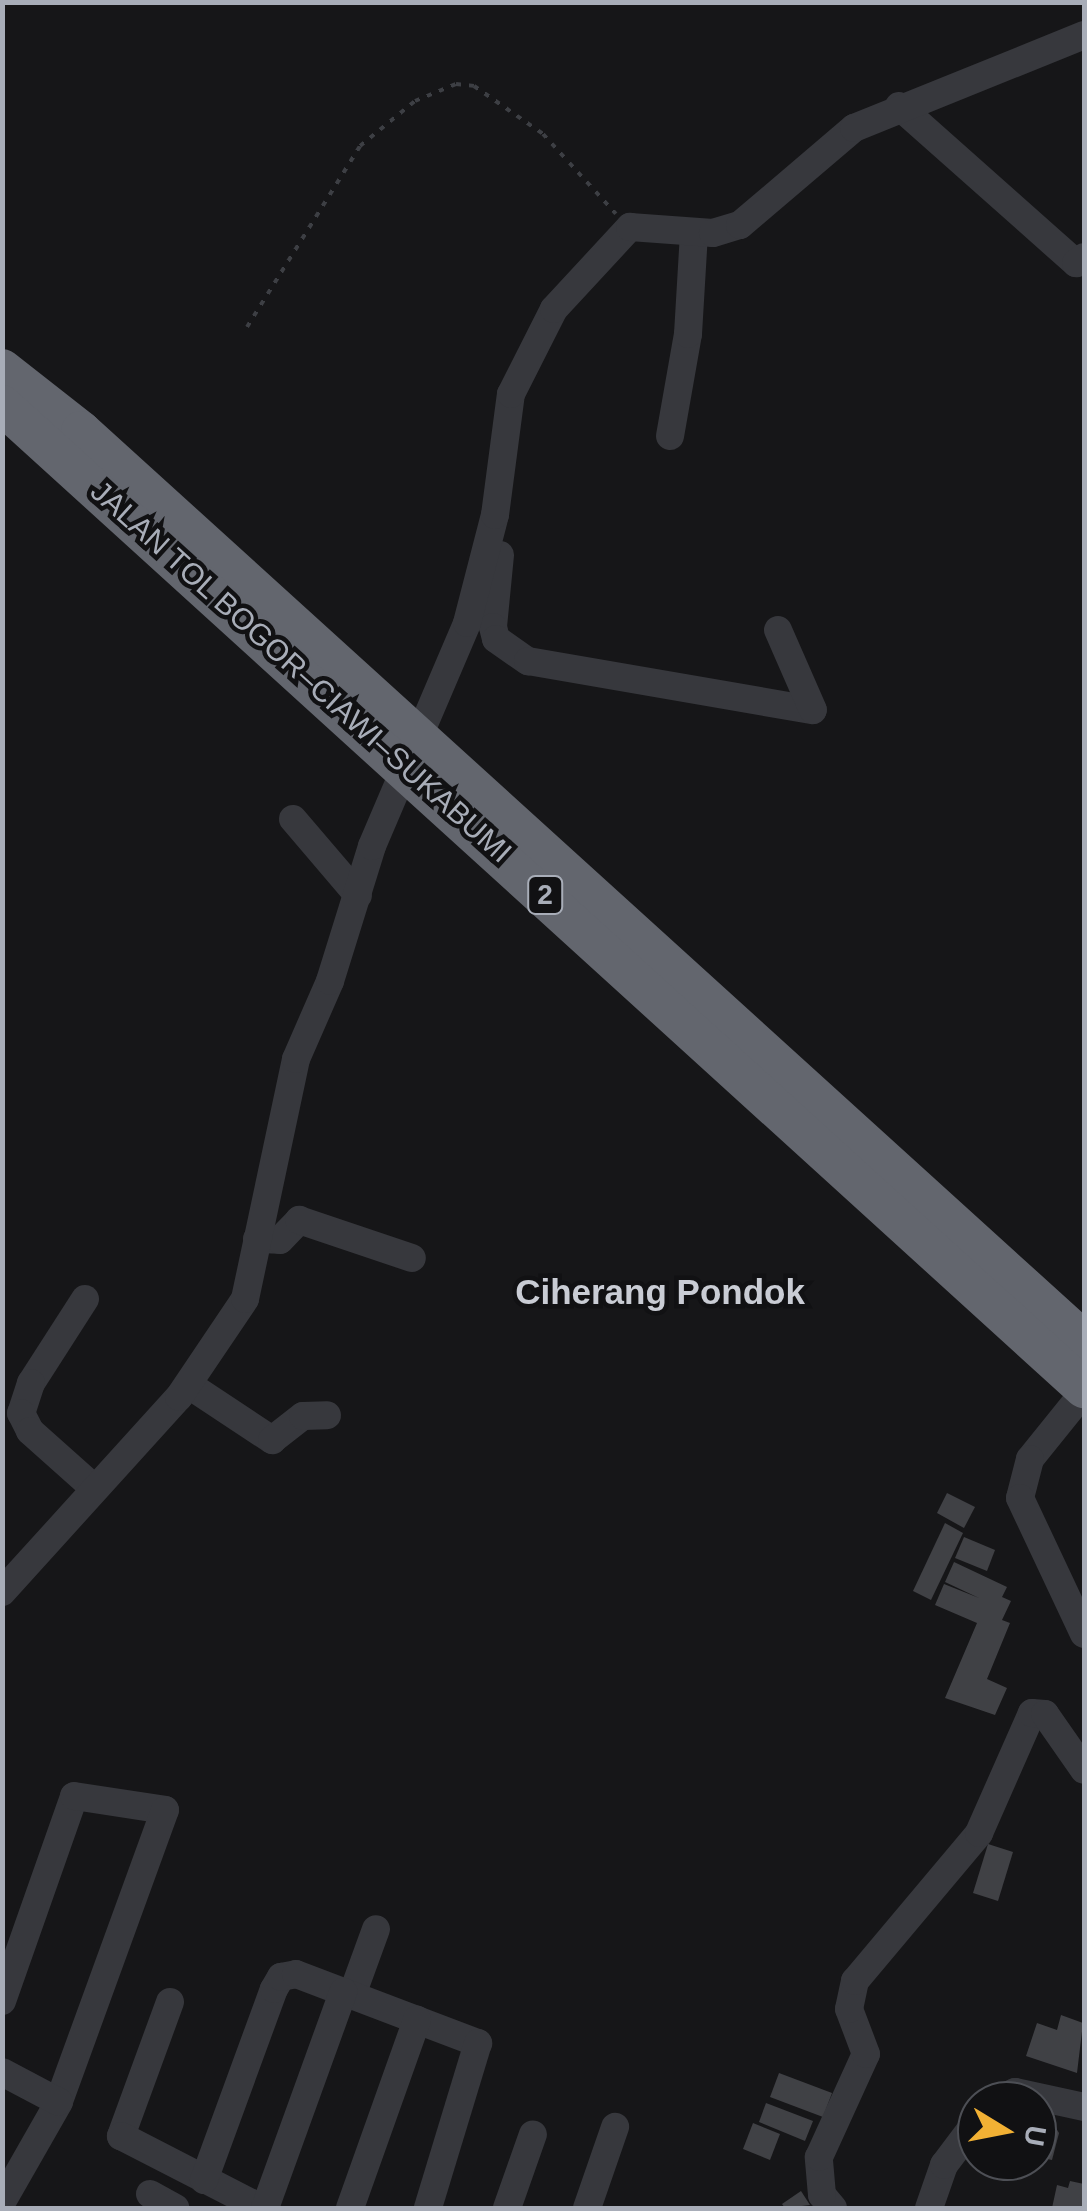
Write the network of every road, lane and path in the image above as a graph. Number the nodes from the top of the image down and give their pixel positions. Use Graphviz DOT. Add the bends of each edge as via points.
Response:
graph roads {
  1 [pos="1084,35"];
  2 [pos="900,106"];
  3 [pos="630,227"];
  4 [pos="694,232"];
  5 [pos="1084,257"];
  6 [pos="247,327"];
  7 [pos="2,369"];
  8 [pos="2,406"];
  9 [pos="670,436"];
  10 [pos="495,515"];
  11 [pos="778,630"];
  12 [pos="293,819"];
  13 [pos="358,895"];
  14 [pos="256,1240"];
  15 [pos="412,1258"];
  16 [pos="85,1300"];
  17 [pos="1084,1340"];
  18 [pos="189,1385"];
  19 [pos="1084,1390"];
  20 [pos="327,1415"];
  21 [pos="94,1488"];
  22 [pos="2,1592"];
  23 [pos="1084,1634"];
  24 [pos="1084,1770"];
  25 [pos="376,1928"];
  26 [pos="348,1993"];
  27 [pos="2,2001"];
  28 [pos="170,2002"];
  29 [pos="417,2020"];
  30 [pos="2,2072"];
  31 [pos="1057,2101"];
  32 [pos="60,2102"];
  33 [pos="1084,2107"];
  34 [pos="616,2127"];
  35 [pos="533,2134"];
  36 [pos="957,2148"];
  37 [pos="204,2180"];
  38 [pos="150,2194"];
  39 [pos="2,2203"];
  40 [pos="10,2208"];
  41 [pos="175,2208"];
  42 [pos="263,2208"];
  43 [pos="350,2208"];
  44 [pos="428,2208"];
  45 [pos="507,2208"];
  46 [pos="587,2208"];
  47 [pos="833,2208"];
  48 [pos="929,2208"];
  1 -- 2 [label="street" via="1008,70"];
  2 -- 4 [label="street" via="826,146 740,225"];
  2 -- 5 [label="street" via="1076,263"];
  3 -- 4 [label="street"];
  3 -- 6 [label="path" via="542,134 474,86 456,84 415,101 360,146"];
  3 -- 10 [label="street" via="574,283 529,350 511,394"];
  4 -- 9 [label="street" via="688,334"];
  7 -- 17 [label="highway, JALAN TOL BOGOR–CIAWI–SUKABUMI / 2" via="81,431"];
  8 -- 19 [label="highway, JALAN TOL BOGOR–CIAWI–SUKABUMI / 2"];
  10 -- 11 [label="street" via="500,544 493,627 496,639 528,661 814,710"];
  10 -- 13 [label="street" via="467,623 372,846"];
  12 -- 13 [label="street"];
  13 -- 14 [label="street" via="296,1059"];
  14 -- 15 [label="street" via="280,1240 299,1220"];
  14 -- 18 [label="street" via="246,1299"];
  16 -- 21 [label="street" via="31,1383 21,1413 30,1431"];
  18 -- 20 [label="street" via="272,1440 304,1416"];
  18 -- 21 [label="street"];
  19 -- 23 [label="street" via="1030,1459 1020,1498"];
  21 -- 22 [label="street"];
  24 -- 47 [label="street" via="1045,1714 1032,1713 979,1834 854,1981 849,2009 866,2054 819,2156 822,2195"];
  25 -- 26 [label="street"];
  26 -- 29 [label="street"];
  26 -- 37 [label="street" via="296,1974 277,1983"];
  26 -- 42 [label="street"];
  27 -- 32 [label="street" via="74,1796 165,1810"];
  28 -- 37 [label="street" via="121,2136"];
  29 -- 43 [label="street"];
  29 -- 44 [label="street" via="474,2038 480,2048"];
  30 -- 32 [label="street"];
  31 -- 33 [label="street"];
  32 -- 39 [label="street"];
  34 -- 46 [label="street"];
  35 -- 45 [label="street"];
  36 -- 48 [label="street"];
  37 -- 42 [label="street"];
  38 -- 41 [label="street"];
  39 -- 40 [label="street"];
}
